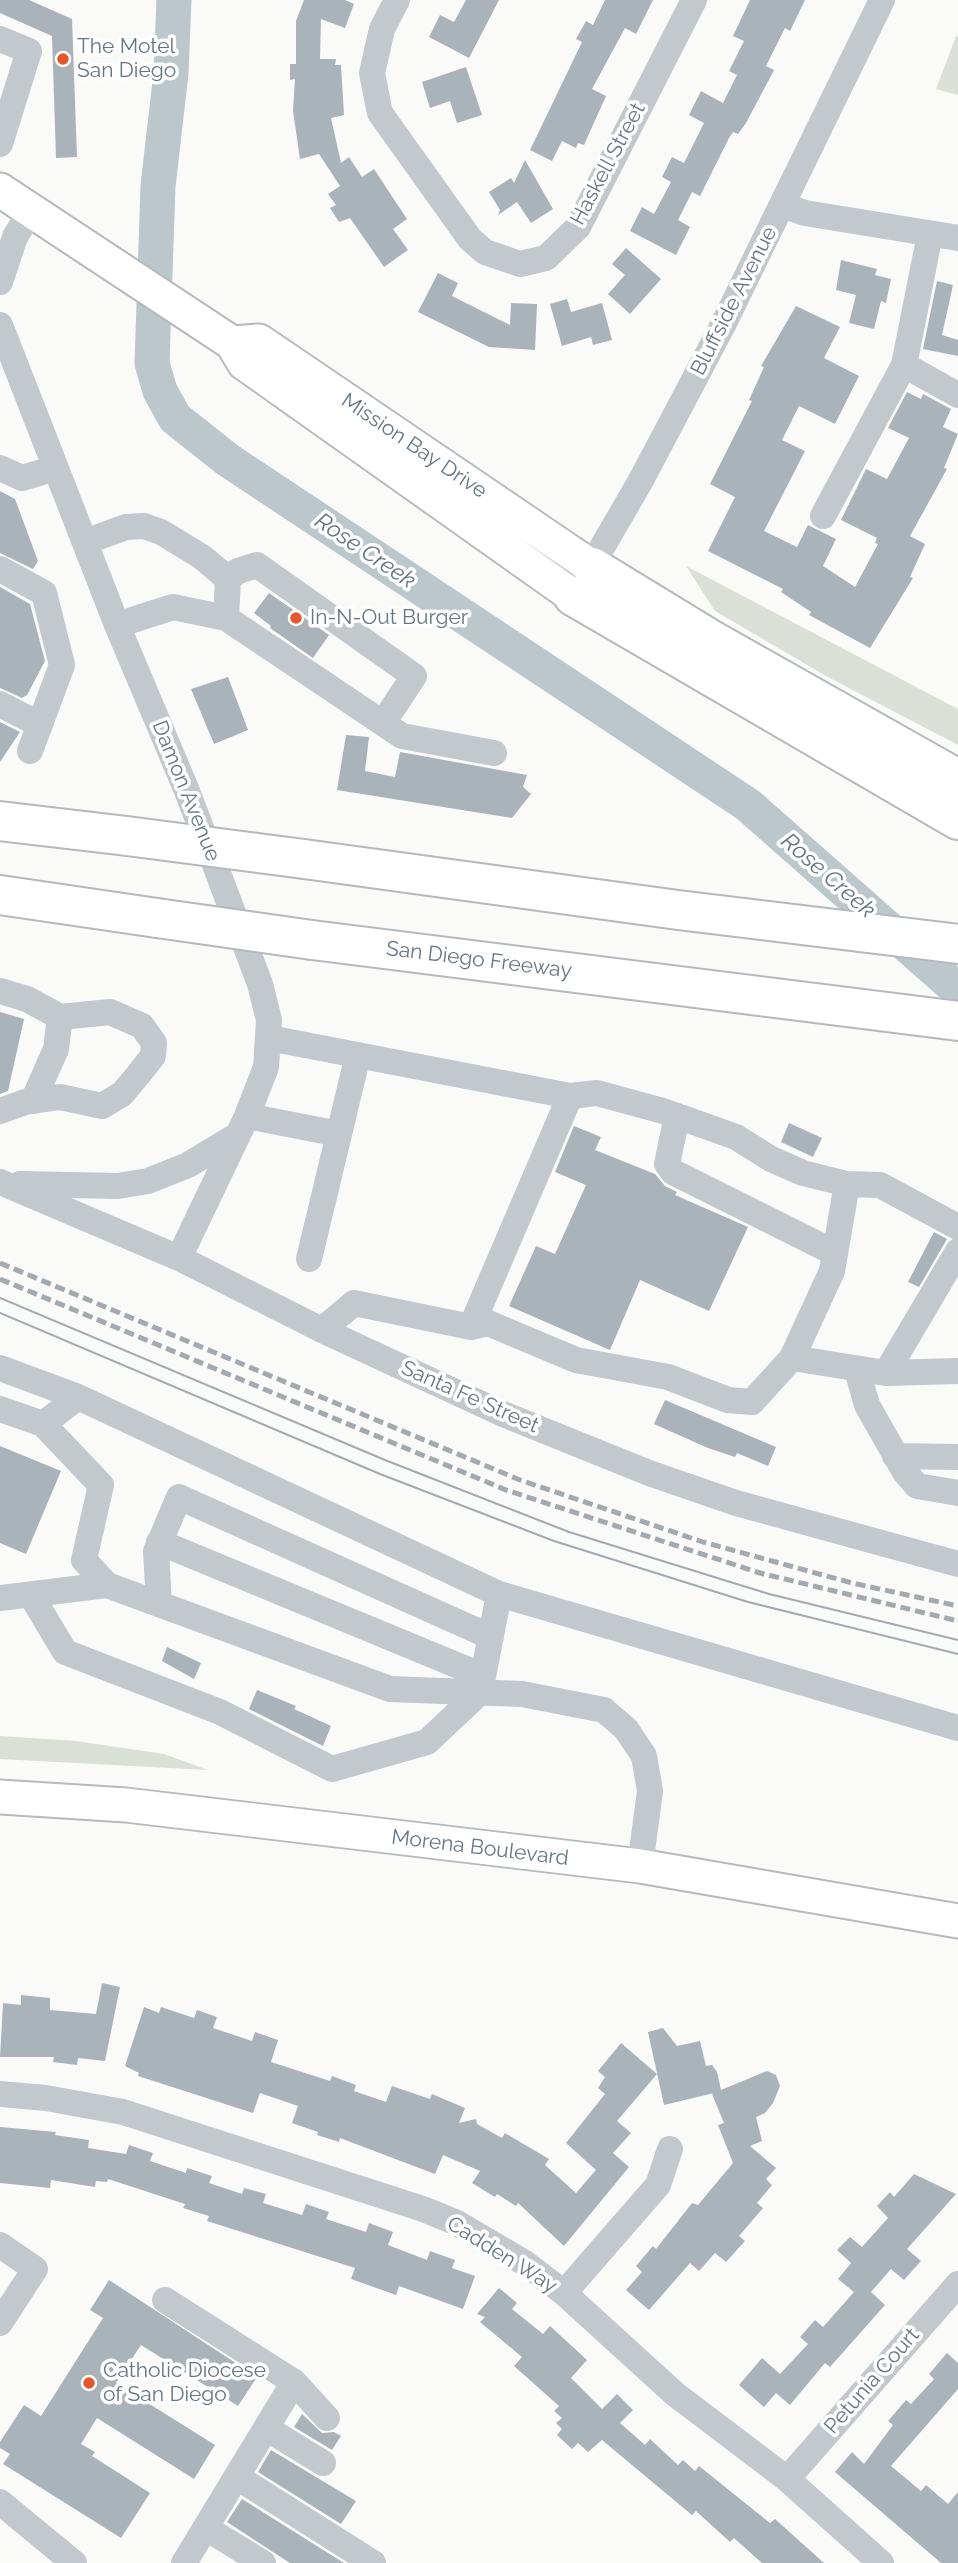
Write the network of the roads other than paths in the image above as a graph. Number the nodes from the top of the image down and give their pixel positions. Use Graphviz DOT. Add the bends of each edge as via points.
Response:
graph roads {
  1 [pos="397,0"];
  2 [pos="694,0"];
  3 [pos="881,0"];
  4 [pos="0,39"];
  5 [pos="0,144"];
  6 [pos="0,190"];
  7 [pos="782,205"];
  8 [pos="42,217"];
  9 [pos="930,234"];
  10 [pos="958,239"];
  11 [pos="0,282"];
  12 [pos="0,325"];
  13 [pos="904,365"];
  14 [pos="958,395"];
  15 [pos="0,468"];
  16 [pos="56,468"];
  17 [pos="823,516"];
  18 [pos="85,542"];
  19 [pos="0,569"];
  20 [pos="228,579"];
  21 [pos="582,581"];
  22 [pos="226,618"];
  23 [pos="117,625"];
  24 [pos="0,704"];
  25 [pos="383,723"];
  26 [pos="40,725"];
  27 [pos="30,751"];
  28 [pos="494,753"];
  29 [pos="958,779"];
  30 [pos="958,820"];
  31 [pos="0,821"];
  32 [pos="0,895"];
  33 [pos="958,944"];
  34 [pos="0,991"];
  35 [pos="60,1017"];
  36 [pos="958,1021"];
  37 [pos="270,1038"];
  38 [pos="358,1055"];
  39 [pos="570,1096"];
  40 [pos="33,1101"];
  41 [pos="0,1111"];
  42 [pos="677,1116"];
  43 [pos="242,1126"];
  44 [pos="339,1134"];
  45 [pos="2,1183"];
  46 [pos="847,1184"];
  47 [pos="958,1227"];
  48 [pos="958,1251"];
  49 [pos="835,1253"];
  50 [pos="179,1258"];
  51 [pos="309,1258"];
  52 [pos="471,1327"];
  53 [pos="322,1330"];
  54 [pos="792,1358"];
  55 [pos="0,1368"];
  56 [pos="858,1370"];
  57 [pos="958,1371"];
  58 [pos="886,1373"];
  59 [pos="78,1396"];
  60 [pos="0,1409"];
  61 [pos="43,1424"];
  62 [pos="895,1456"];
  63 [pos="958,1457"];
  64 [pos="958,1493"];
  65 [pos="159,1542"];
  66 [pos="958,1564"];
  67 [pos="107,1585"];
  68 [pos="499,1594"];
  69 [pos="31,1595"];
  70 [pos="0,1598"];
  71 [pos="159,1604"];
  72 [pos="491,1637"];
  73 [pos="482,1684"];
  74 [pos="958,1728"];
  75 [pos="0,1797"];
  76 [pos="640,1866"];
  77 [pos="958,1921"];
  78 [pos="0,2094"];
  79 [pos="670,2149"];
  80 [pos="0,2245"];
  81 [pos="958,2284"];
  82 [pos="564,2293"];
  83 [pos="165,2300"];
  84 [pos="0,2323"];
  85 [pos="295,2382"];
  86 [pos="327,2418"];
  87 [pos="266,2428"];
  88 [pos="323,2463"];
  89 [pos="237,2477"];
  90 [pos="787,2479"];
  91 [pos="0,2502"];
  92 [pos="206,2528"];
  93 [pos="74,2563"];
  94 [pos="184,2563"];
  95 [pos="263,2563"];
  96 [pos="373,2563"];
  97 [pos="881,2563"];
  1 -- 2 [label="street, Haskell Street" via="382,29 372,73 380,113 470,239 485,252 520,264 546,258 578,227"];
  3 -- 7 [label="street, Bluffside Avenue"];
  4 -- 5 [label="street" via="29,51"];
  6 -- 8 [label="main road, Mission Bay Drive"];
  7 -- 9 [label="street"];
  7 -- 21 [label="street, Bluffside Avenue" via="640,482"];
  8 -- 11 [label="street" via="15,237"];
  8 -- 21 [label="main road, Mission Bay Drive" via="232,343 244,363"];
  9 -- 10 [label="street"];
  9 -- 13 [label="street"];
  12 -- 16 [label="street, Damon Avenue"];
  13 -- 14 [label="street"];
  13 -- 17 [label="street"];
  15 -- 16 [label="street" via="22,478"];
  16 -- 18 [label="street, Damon Avenue"];
  18 -- 20 [label="street" via="126,527 144,526 202,557"];
  18 -- 23 [label="street, Damon Avenue"];
  19 -- 26 [label="street" via="44,593 62,665"];
  20 -- 22 [label="street"];
  20 -- 25 [label="street" via="238,570 257,565 414,676"];
  21 -- 29 [label="highway" via="710,639"];
  21 -- 30 [label="highway"];
  22 -- 23 [label="street" via="173,607"];
  22 -- 25 [label="street"];
  23 -- 37 [label="street, Damon Avenue" via="187,790 260,984"];
  24 -- 26 [label="street"];
  25 -- 28 [label="street" via="402,736"];
  26 -- 27 [label="street"];
  31 -- 33 [label="highway, bridge"];
  32 -- 36 [label="highway, San Diego Freeway, bridge" via="312,940"];
  34 -- 35 [label="street"];
  35 -- 40 [label="street" via="56,1049"];
  35 -- 40 [label="street" via="110,1012 121,1016 151,1035 153,1056 122,1094 102,1106 60,1097"];
  37 -- 38 [label="street"];
  37 -- 43 [label="street, Damon Avenue" via="266,1067"];
  38 -- 39 [label="street"];
  38 -- 44 [label="street"];
  39 -- 42 [label="street" via="597,1093"];
  39 -- 52 [label="street"];
  40 -- 41 [label="street"];
  42 -- 46 [label="street" via="736,1137 803,1173"];
  42 -- 49 [label="street" via="667,1164 673,1172"];
  43 -- 44 [label="street"];
  43 -- 45 [label="street" via="188,1165 148,1181 118,1186"];
  43 -- 50 [label="street, Damon Avenue"];
  44 -- 51 [label="street"];
  45 -- 50 [label="street, Santa Fe Street"];
  46 -- 47 [label="street" via="880,1185"];
  46 -- 49 [label="street"];
  48 -- 58 [label="street"];
  49 -- 54 [label="street" via="832,1271"];
  50 -- 53 [label="street, Santa Fe Street"];
  52 -- 53 [label="street" via="354,1303"];
  52 -- 54 [label="street" via="488,1323 576,1360 668,1377 728,1400 752,1402"];
  53 -- 66 [label="street, Santa Fe Street" via="503,1414 649,1473 761,1510"];
  54 -- 56 [label="street"];
  55 -- 59 [label="street"];
  56 -- 58 [label="street"];
  56 -- 62 [label="street" via="867,1405"];
  57 -- 58 [label="street"];
  59 -- 61 [label="street"];
  59 -- 68 [label="street"];
  60 -- 61 [label="street"];
  61 -- 67 [label="street" via="101,1486 83,1560"];
  62 -- 63 [label="street"];
  62 -- 64 [label="street" via="917,1486"];
  65 -- 71 [label="street"];
  65 -- 72 [label="street" via="179,1497"];
  65 -- 73 [label="street"];
  67 -- 69 [label="street"];
  67 -- 71 [label="street"];
  68 -- 72 [label="street"];
  68 -- 74 [label="street"];
  69 -- 70 [label="street"];
  69 -- 73 [label="street" via="65,1652 220,1712 332,1769 427,1742"];
  71 -- 73 [label="street" via="390,1689"];
  72 -- 73 [label="street"];
  73 -- 76 [label="street" via="604,1710 626,1730 644,1756 650,1791"];
  75 -- 76 [label="main road, Morena Boulevard" via="126,1805"];
  76 -- 77 [label="main road, Morena Boulevard"];
  78 -- 82 [label="street, Cadden Way" via="123,2112 424,2209 524,2263"];
  79 -- 82 [label="street" via="658,2185"];
  80 -- 84 [label="street" via="35,2269"];
  81 -- 90 [label="street, Petunia Court"];
  82 -- 90 [label="street, Cadden Way" via="675,2394"];
  83 -- 85 [label="street"];
  85 -- 86 [label="street"];
  85 -- 87 [label="street"];
  87 -- 88 [label="street"];
  87 -- 89 [label="street"];
  89 -- 92 [label="street"];
  89 -- 96 [label="street"];
  90 -- 97 [label="street, Cadden Way"];
  91 -- 93 [label="street"];
  92 -- 94 [label="street"];
  92 -- 95 [label="street"];
}
